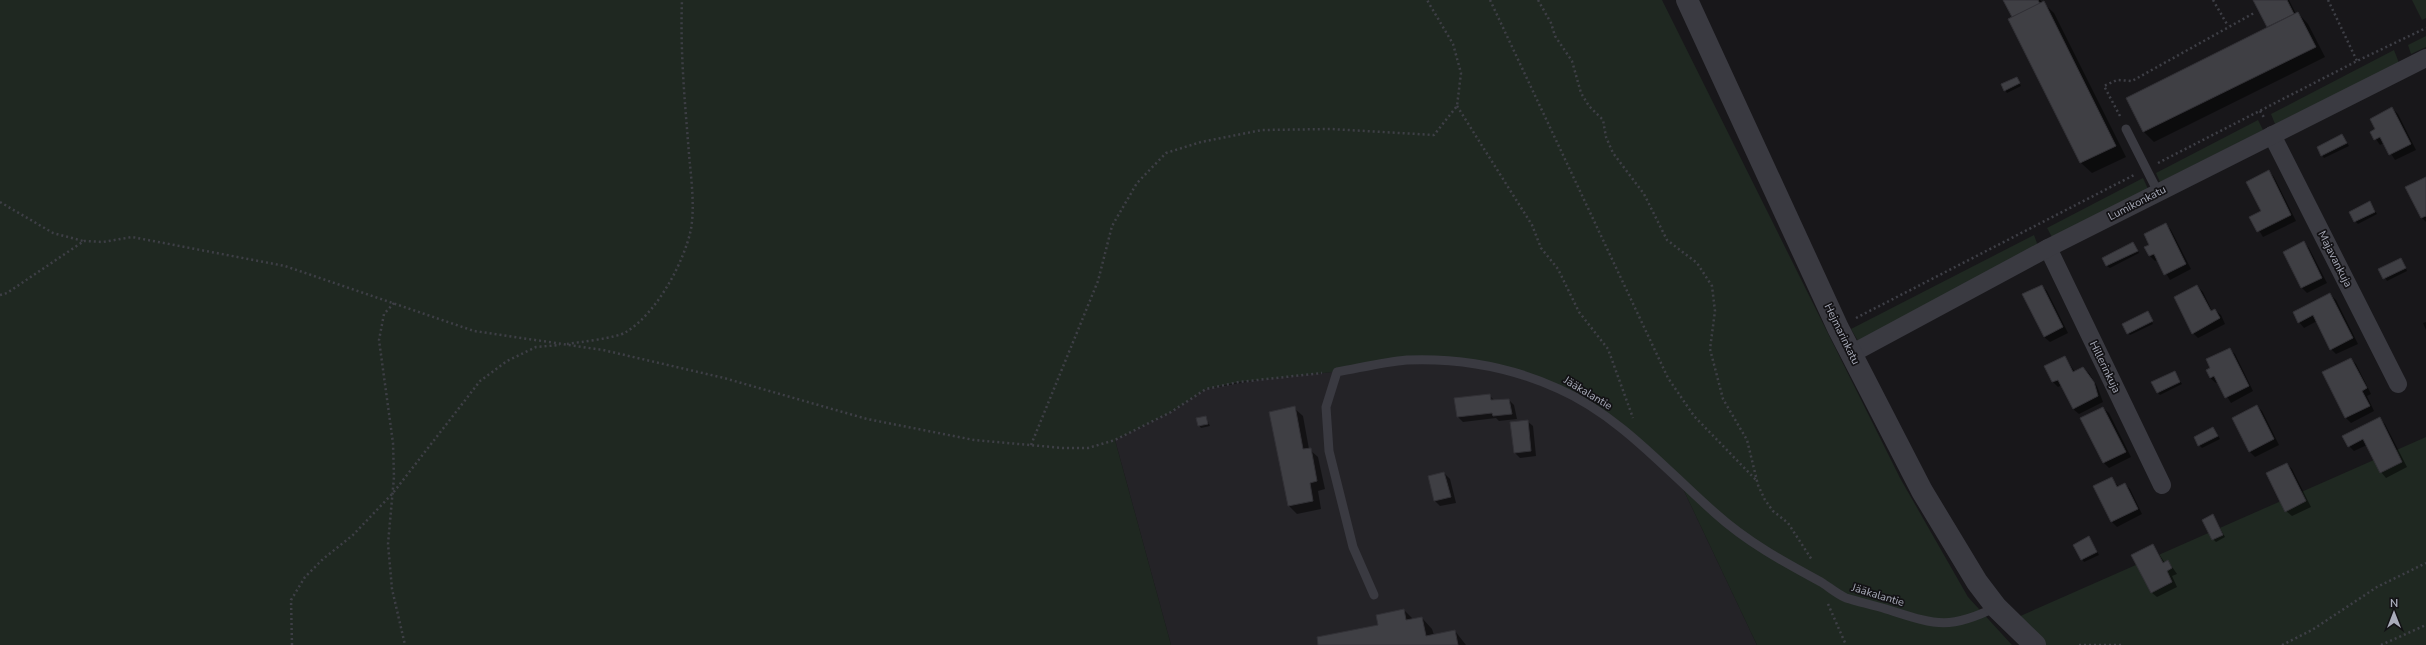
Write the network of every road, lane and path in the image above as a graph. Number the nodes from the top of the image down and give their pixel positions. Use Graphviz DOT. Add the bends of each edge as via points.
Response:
graph roads {
  1 [pos="682,0"];
  2 [pos="1427,0"];
  3 [pos="1490,0"];
  4 [pos="1538,0"];
  5 [pos="1687,0"];
  6 [pos="2213,0"];
  7 [pos="2328,0"];
  8 [pos="2254,13"];
  9 [pos="2228,26"];
  10 [pos="2426,28"];
  11 [pos="2426,58"];
  12 [pos="2357,61"];
  13 [pos="1457,106"];
  14 [pos="2126,129"];
  15 [pos="2272,135"];
  16 [pos="2146,169"];
  17 [pos="2158,192"];
  18 [pos="0,202"];
  19 [pos="84,241"];
  20 [pos="2048,248"];
  21 [pos="0,295"];
  22 [pos="394,303"];
  23 [pos="1838,328"];
  24 [pos="565,344"];
  25 [pos="1851,354"];
  26 [pos="1337,372"];
  27 [pos="2398,384"];
  28 [pos="1031,445"];
  29 [pos="1642,445"];
  30 [pos="1757,481"];
  31 [pos="2162,485"];
  32 [pos="393,493"];
  33 [pos="2426,563"];
  34 [pos="1822,583"];
  35 [pos="1374,595"];
  36 [pos="1996,607"];
  37 [pos="2426,625"];
  38 [pos="292,645"];
  39 [pos="405,645"];
  40 [pos="1846,645"];
  41 [pos="2035,645"];
  42 [pos="2080,645"];
  43 [pos="2121,645"];
  44 [pos="2282,645"];
  45 [pos="2381,645"];
  1 -- 24 [label="path" via="681,42 692,199 691,228 684,254 644,318 625,334"];
  2 -- 13 [label="path" via="1453,44 1461,73"];
  3 -- 30 [label="path" via="1668,378 1694,416"];
  4 -- 30 [label="path" via="1555,36 1572,61 1581,93 1603,120 1606,137 1613,153 1644,194 1668,240 1697,263 1712,286 1715,311 1710,349 1716,380 1722,399 1747,440"];
  5 -- 23 [label="street, Hejmarinkatu"];
  6 -- 9 [label="path"];
  7 -- 12 [label="path"];
  8 -- 9 [label="path"];
  9 -- 14 [label="path" via="2132,81 2117,80 2104,86"];
  10 -- 12 [label="path"];
  11 -- 15 [label="street, Lumikonkatu"];
  12 -- 16 [label="path"];
  13 -- 28 [label="path" via="1434,135 1331,129 1262,130 1201,142 1166,153 1137,183 1112,226 1098,281"];
  13 -- 29 [label="path" via="1532,225 1541,248 1558,269 1579,312 1608,349"];
  14 -- 16 [label="lane"];
  15 -- 17 [label="street, Lumikonkatu"];
  15 -- 27 [label="street, Majavankuja"];
  16 -- 17 [label="lane"];
  16 -- 23 [label="path"];
  17 -- 20 [label="street, Lumikonkatu"];
  18 -- 19 [label="path" via="53,233"];
  19 -- 21 [label="path" via="8,293"];
  19 -- 22 [label="path" via="103,242 132,237 285,266"];
  20 -- 25 [label="street, Lumikonkatu"];
  20 -- 31 [label="street, Hillerinkuja"];
  22 -- 24 [label="path" via="474,331"];
  22 -- 32 [label="path" via="384,314 379,340 392,443"];
  23 -- 25 [label="street, Hejmarinkatu"];
  24 -- 28 [label="path" via="603,350 724,378 867,419 974,440"];
  24 -- 32 [label="path" via="536,347 507,361 480,381"];
  25 -- 36 [label="street, Hejmarinkatu" via="1922,491 1977,582"];
  26 -- 28 [label="path" via="1245,381 1206,389 1171,412 1138,429 1115,440 1088,448"];
  26 -- 29 [label="lane, Jääkalantie" via="1405,360 1444,360 1525,375 1561,389 1600,413"];
  26 -- 35 [label="lane" via="1326,407 1329,451 1353,548"];
  29 -- 34 [label="lane, Jääkalantie" via="1716,515 1763,550"];
  30 -- 34 [label="path" via="1765,500 1773,511 1788,522 1814,562"];
  32 -- 38 [label="path" via="353,535 305,577 291,600"];
  32 -- 39 [label="path" via="388,544 392,589"];
  33 -- 44 [label="path" via="2377,587 2312,630"];
  34 -- 36 [label="lane, Jääkalantie" via="1845,597 1919,620 1944,624 1958,623"];
  34 -- 40 [label="path" via="1833,620"];
  36 -- 41 [label="street, Hejmarinkatu"];
  37 -- 45 [label="path"];
  42 -- 43 [label="path"];
}
